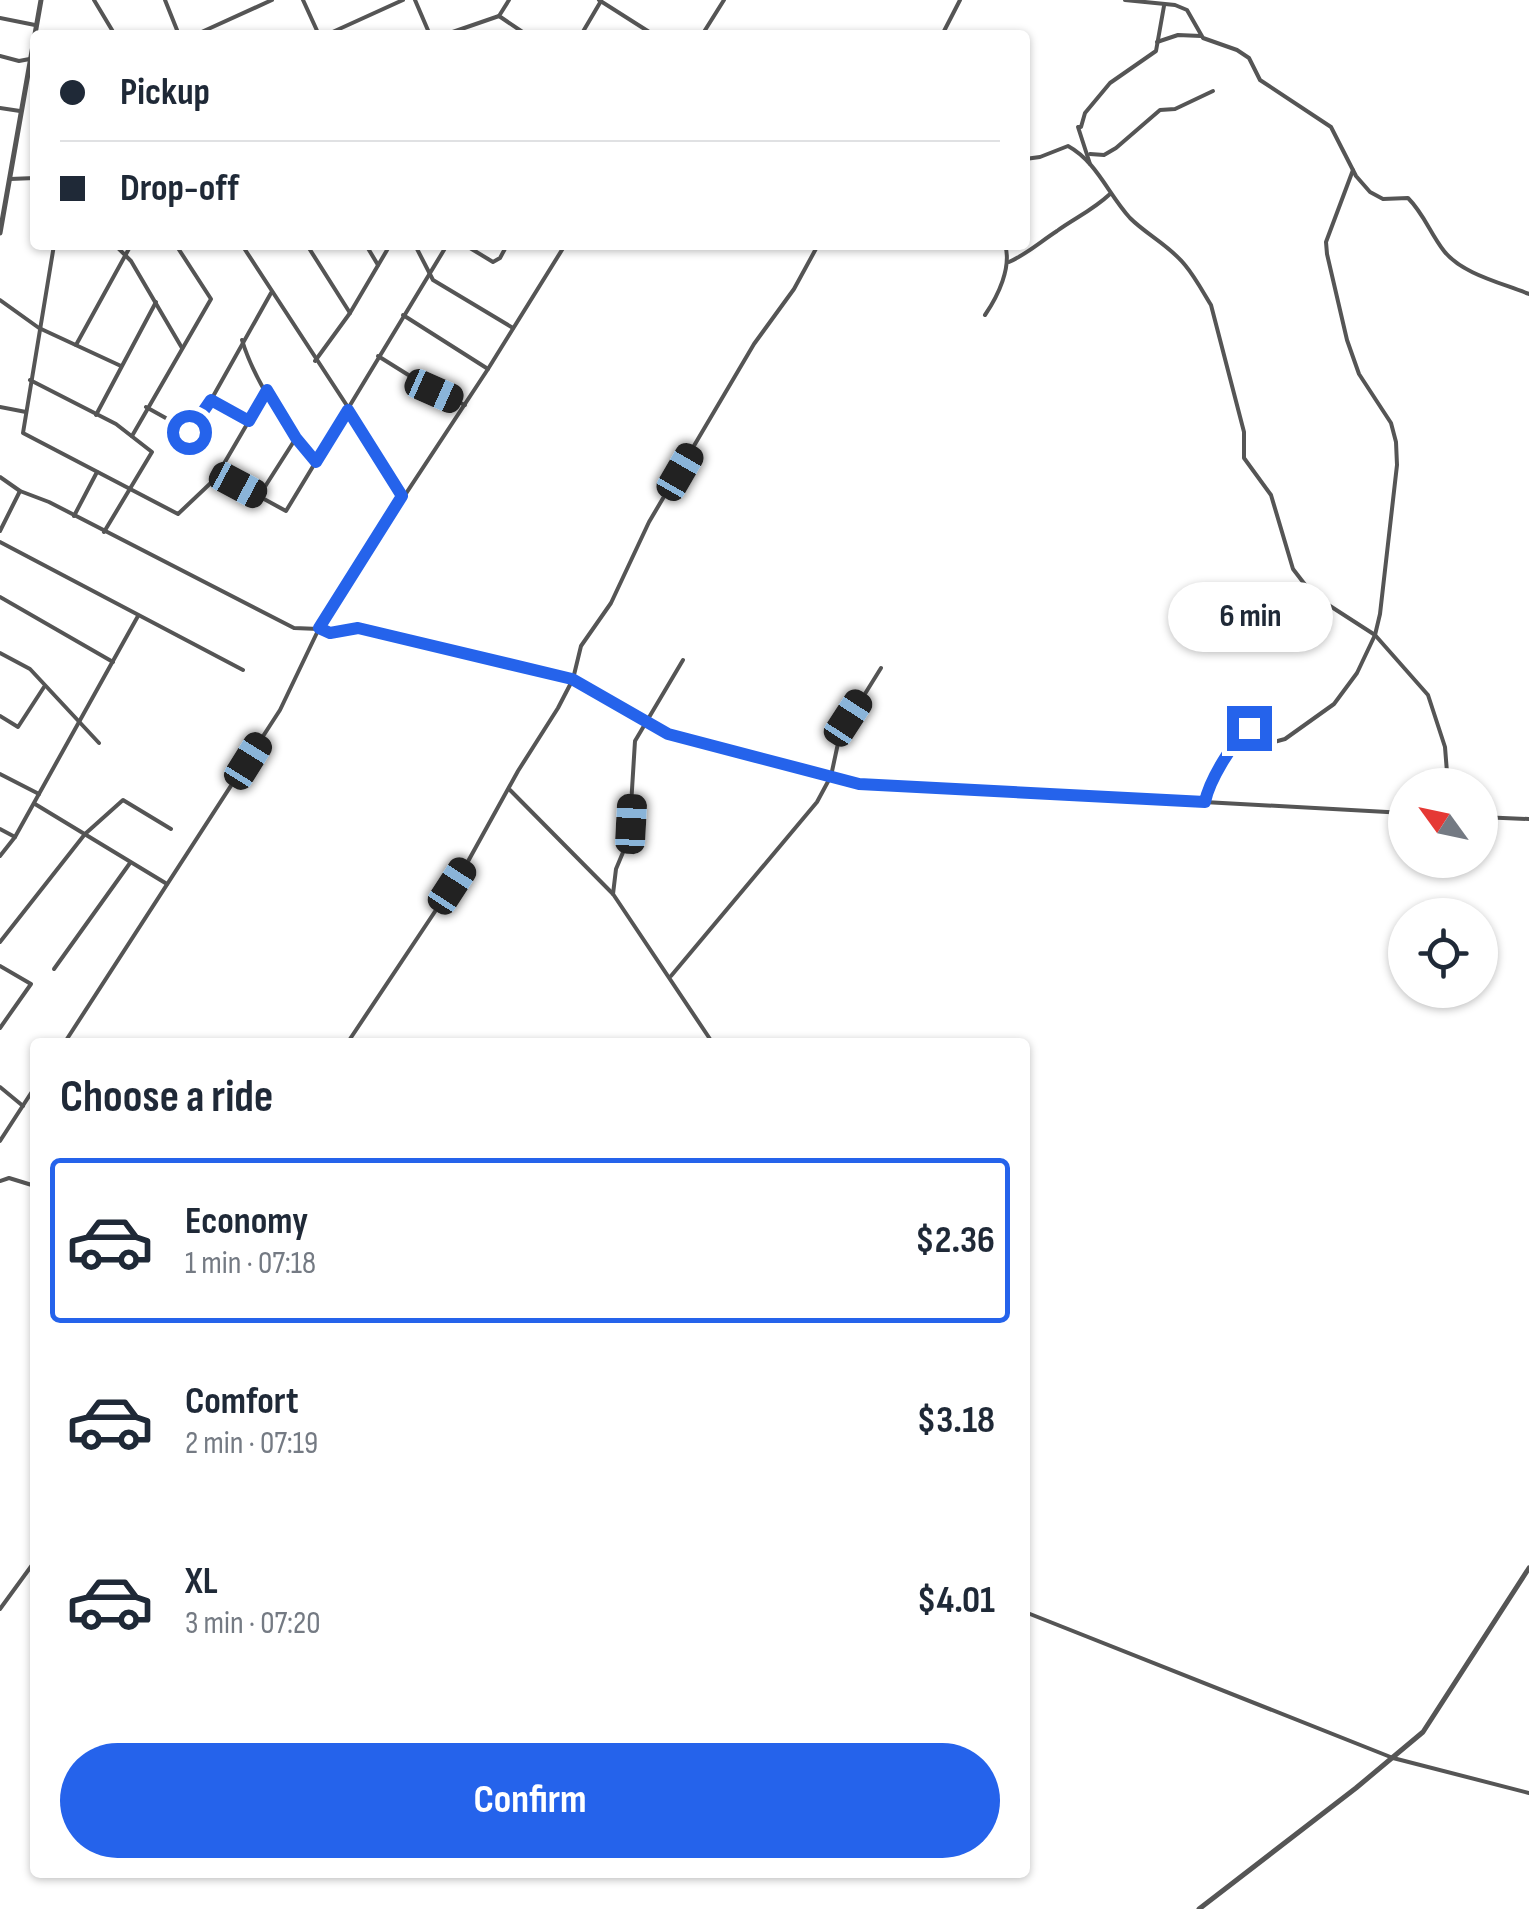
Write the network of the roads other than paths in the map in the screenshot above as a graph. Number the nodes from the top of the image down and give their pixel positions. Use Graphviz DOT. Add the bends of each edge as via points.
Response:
graph roads {
  1 [pos="41,0"];
  2 [pos="94,0"];
  3 [pos="166,0"];
  4 [pos="272,0"];
  5 [pos="303,0"];
  6 [pos="403,0"];
  7 [pos="415,0"];
  8 [pos="509,0"];
  9 [pos="600,0"];
  10 [pos="618,0"];
  11 [pos="724,0"];
  12 [pos="960,0"];
  13 [pos="1125,0"];
  14 [pos="1164,6"];
  15 [pos="613,8"];
  16 [pos="499,16"];
  17 [pos="0,18"];
  18 [pos="36,25"];
  19 [pos="641,27"];
  20 [pos="36,30"];
  21 [pos="112,30"];
  22 [pos="177,30"];
  23 [pos="206,30"];
  24 [pos="317,30"];
  25 [pos="337,30"];
  26 [pos="428,30"];
  27 [pos="458,30"];
  28 [pos="519,30"];
  29 [pos="584,30"];
  30 [pos="639,30"];
  31 [pos="646,30"];
  32 [pos="705,30"];
  33 [pos="945,30"];
  34 [pos="1201,36"];
  35 [pos="1157,42"];
  36 [pos="0,56"];
  37 [pos="30,59"];
  38 [pos="30,73"];
  39 [pos="1213,91"];
  40 [pos="0,108"];
  41 [pos="22,112"];
  42 [pos="1076,151"];
  43 [pos="1088,154"];
  44 [pos="1030,158"];
  45 [pos="1090,164"];
  46 [pos="1353,170"];
  47 [pos="30,178"];
  48 [pos="10,179"];
  49 [pos="1110,194"];
  50 [pos="0,233"];
  51 [pos="53,250"];
  52 [pos="120,250"];
  53 [pos="128,250"];
  54 [pos="179,250"];
  55 [pos="245,250"];
  56 [pos="310,250"];
  57 [pos="369,250"];
  58 [pos="387,250"];
  59 [pos="417,250"];
  60 [pos="444,250"];
  61 [pos="473,250"];
  62 [pos="504,250"];
  63 [pos="562,250"];
  64 [pos="815,250"];
  65 [pos="1006,250"];
  66 [pos="125,256"];
  67 [pos="1008,262"];
  68 [pos="378,265"];
  69 [pos="428,275"];
  70 [pos="270,293"];
  71 [pos="1529,294"];
  72 [pos="0,300"];
  73 [pos="156,302"];
  74 [pos="350,312"];
  75 [pos="404,315"];
  76 [pos="985,315"];
  77 [pos="39,328"];
  78 [pos="513,328"];
  79 [pos="242,340"];
  80 [pos="76,346"];
  81 [pos="182,348"];
  82 [pos="378,356"];
  83 [pos="315,360"];
  84 [pos="121,366"];
  85 [pos="488,369"];
  86 [pos="30,380"];
  87 [pos="267,390"];
  88 [pos="211,400"];
  89 [pos="465,405"];
  90 [pos="0,407"];
  91 [pos="146,407"];
  92 [pos="348,410"];
  93 [pos="26,412"];
  94 [pos="96,415"];
  95 [pos="249,421"];
  96 [pos="132,436"];
  97 [pos="296,438"];
  98 [pos="316,462"];
  99 [pos="97,472"];
  100 [pos="218,474"];
  101 [pos="0,476"];
  102 [pos="131,490"];
  103 [pos="20,491"];
  104 [pos="259,496"];
  105 [pos="402,496"];
  106 [pos="74,517"];
  107 [pos="0,531"];
  108 [pos="104,532"];
  109 [pos="0,542"];
  110 [pos="0,597"];
  111 [pos="138,616"];
  112 [pos="319,628"];
  113 [pos="1374,635"];
  114 [pos="0,653"];
  115 [pos="683,660"];
  116 [pos="113,662"];
  117 [pos="880,668"];
  118 [pos="243,670"];
  119 [pos="572,679"];
  120 [pos="44,687"];
  121 [pos="0,716"];
  122 [pos="646,721"];
  123 [pos="80,723"];
  124 [pos="99,742"];
  125 [pos="1447,768"];
  126 [pos="0,774"];
  127 [pos="831,776"];
  128 [pos="509,789"];
  129 [pos="39,794"];
  130 [pos="1205,802"];
  131 [pos="34,804"];
  132 [pos="1388,812"];
  133 [pos="1498,818"];
  134 [pos="1529,820"];
  135 [pos="0,829"];
  136 [pos="171,829"];
  137 [pos="85,834"];
  138 [pos="14,837"];
  139 [pos="0,856"];
  140 [pos="130,863"];
  141 [pos="168,884"];
  142 [pos="613,894"];
  143 [pos="0,942"];
  144 [pos="0,966"];
  145 [pos="54,969"];
  146 [pos="671,976"];
  147 [pos="0,1028"];
  148 [pos="68,1038"];
  149 [pos="351,1038"];
  150 [pos="710,1038"];
  151 [pos="0,1087"];
  152 [pos="30,1095"];
  153 [pos="23,1106"];
  154 [pos="0,1140"];
  155 [pos="0,1181"];
  156 [pos="30,1184"];
  157 [pos="30,1568"];
  158 [pos="1529,1568"];
  159 [pos="0,1609"];
  160 [pos="1030,1614"];
  161 [pos="1393,1758"];
  162 [pos="1529,1793"];
  163 [pos="1198,1909"];
  1 -- 18 [label="street"];
  2 -- 21 [label="street"];
  3 -- 22 [label="street"];
  4 -- 23 [label="street"];
  5 -- 24 [label="street"];
  6 -- 25 [label="street"];
  7 -- 26 [label="street"];
  8 -- 16 [label="street"];
  9 -- 15 [label="street"];
  9 -- 29 [label="street"];
  10 -- 15 [label="street"];
  11 -- 32 [label="street"];
  12 -- 33 [label="street"];
  13 -- 14 [label="street"];
  14 -- 34 [label="street" via="1187,10"];
  14 -- 35 [label="street"];
  15 -- 19 [label="street"];
  16 -- 27 [label="street"];
  16 -- 28 [label="street"];
  17 -- 18 [label="street"];
  18 -- 20 [label="street"];
  19 -- 30 [label="street"];
  19 -- 31 [label="street"];
  34 -- 35 [label="street"];
  34 -- 46 [label="street" via="1249,58 1260,80 1332,127"];
  35 -- 43 [label="street" via="1150,57 1110,83 1086,114 1078,127"];
  36 -- 37 [label="street"];
  38 -- 41 [label="street"];
  39 -- 43 [label="street" via="1160,110 1104,155"];
  40 -- 41 [label="street"];
  41 -- 48 [label="street"];
  42 -- 43 [label="street"];
  42 -- 44 [label="street" via="1068,146"];
  42 -- 45 [label="street"];
  43 -- 45 [label="street"];
  45 -- 49 [label="street"];
  46 -- 71 [label="street" via="1370,192 1408,198 1456,262"];
  46 -- 113 [label="street" via="1326,254 1359,374 1396,442"];
  47 -- 48 [label="street"];
  48 -- 50 [label="street"];
  49 -- 67 [label="street"];
  49 -- 113 [label="street" via="1186,265 1211,305 1244,432 1244,458 1271,495 1293,569 1313,595"];
  51 -- 77 [label="street"];
  52 -- 66 [label="street"];
  53 -- 66 [label="street"];
  54 -- 81 [label="street" via="212,298"];
  55 -- 70 [label="street"];
  56 -- 74 [label="street"];
  57 -- 68 [label="street"];
  58 -- 68 [label="street"];
  59 -- 69 [label="street"];
  60 -- 69 [label="street"];
  61 -- 62 [label="street" via="493,262"];
  63 -- 78 [label="street"];
  64 -- 119 [label="street" via="650,522 611,603 581,646"];
  65 -- 67 [label="street"];
  66 -- 73 [label="street"];
  66 -- 80 [label="street"];
  67 -- 76 [label="street"];
  68 -- 74 [label="street"];
  69 -- 75 [label="street"];
  69 -- 78 [label="street"];
  70 -- 79 [label="street"];
  70 -- 83 [label="street"];
  72 -- 77 [label="street"];
  73 -- 81 [label="street"];
  73 -- 84 [label="street"];
  74 -- 83 [label="street"];
  75 -- 82 [label="street"];
  75 -- 85 [label="street"];
  77 -- 80 [label="street"];
  77 -- 86 [label="street"];
  78 -- 85 [label="street"];
  79 -- 87 [label="street"];
  79 -- 88 [label="street"];
  80 -- 84 [label="street"];
  81 -- 91 [label="street"];
  82 -- 89 [label="street"];
  82 -- 92 [label="street"];
  83 -- 92 [label="street"];
  84 -- 94 [label="street"];
  85 -- 89 [label="street"];
  86 -- 93 [label="street"];
  86 -- 94 [label="street"];
  87 -- 95 [label="street"];
  87 -- 97 [label="street"];
  88 -- 91 [label="street" via="189,432"];
  88 -- 95 [label="street"];
  89 -- 105 [label="street"];
  90 -- 93 [label="street"];
  91 -- 96 [label="street"];
  92 -- 98 [label="street"];
  92 -- 105 [label="street"];
  93 -- 99 [label="street" via="23,433"];
  94 -- 96 [label="street"];
  95 -- 100 [label="street"];
  96 -- 102 [label="street" via="152,452"];
  97 -- 98 [label="street"];
  97 -- 104 [label="street"];
  98 -- 104 [label="street" via="286,510"];
  99 -- 102 [label="street"];
  99 -- 106 [label="street"];
  100 -- 102 [label="street" via="178,514"];
  100 -- 104 [label="street"];
  101 -- 103 [label="street"];
  102 -- 108 [label="street"];
  103 -- 106 [label="street"];
  103 -- 107 [label="street"];
  105 -- 112 [label="street"];
  106 -- 108 [label="street"];
  108 -- 112 [label="street" via="294,628"];
  109 -- 111 [label="street"];
  110 -- 116 [label="street"];
  111 -- 116 [label="street"];
  111 -- 118 [label="street"];
  112 -- 119 [label="street" via="358,628"];
  112 -- 141 [label="street" via="280,710"];
  113 -- 125 [label="street" via="1428,694"];
  113 -- 130 [label="street" via="1334,704 1285,739 1274,742 1249,728 1236,738"];
  114 -- 120 [label="street" via="30,669"];
  115 -- 122 [label="street"];
  116 -- 123 [label="street"];
  117 -- 127 [label="street" via="840,734"];
  119 -- 122 [label="street"];
  119 -- 128 [label="street"];
  120 -- 121 [label="street" via="18,728"];
  120 -- 123 [label="street"];
  122 -- 127 [label="street" via="668,734"];
  122 -- 142 [label="street" via="635,741 629,838"];
  123 -- 124 [label="street"];
  123 -- 129 [label="street"];
  126 -- 129 [label="street"];
  127 -- 130 [label="street" via="859,784"];
  127 -- 146 [label="street" via="817,802"];
  128 -- 142 [label="street"];
  128 -- 149 [label="street"];
  129 -- 131 [label="street"];
  130 -- 132 [label="street"];
  131 -- 137 [label="street"];
  131 -- 138 [label="street"];
  133 -- 134 [label="street"];
  135 -- 138 [label="street"];
  136 -- 137 [label="street" via="123,800"];
  137 -- 140 [label="street"];
  137 -- 143 [label="street"];
  138 -- 139 [label="street"];
  140 -- 141 [label="street"];
  140 -- 145 [label="street"];
  141 -- 148 [label="street"];
  142 -- 146 [label="street"];
  144 -- 147 [label="street" via="31,984"];
  146 -- 150 [label="street"];
  151 -- 153 [label="street"];
  152 -- 153 [label="street"];
  153 -- 154 [label="street"];
  155 -- 156 [label="street"];
  157 -- 159 [label="street"];
  158 -- 161 [label="street" via="1442,1706"];
  160 -- 161 [label="street"];
  161 -- 162 [label="street"];
  161 -- 163 [label="street"];
}
